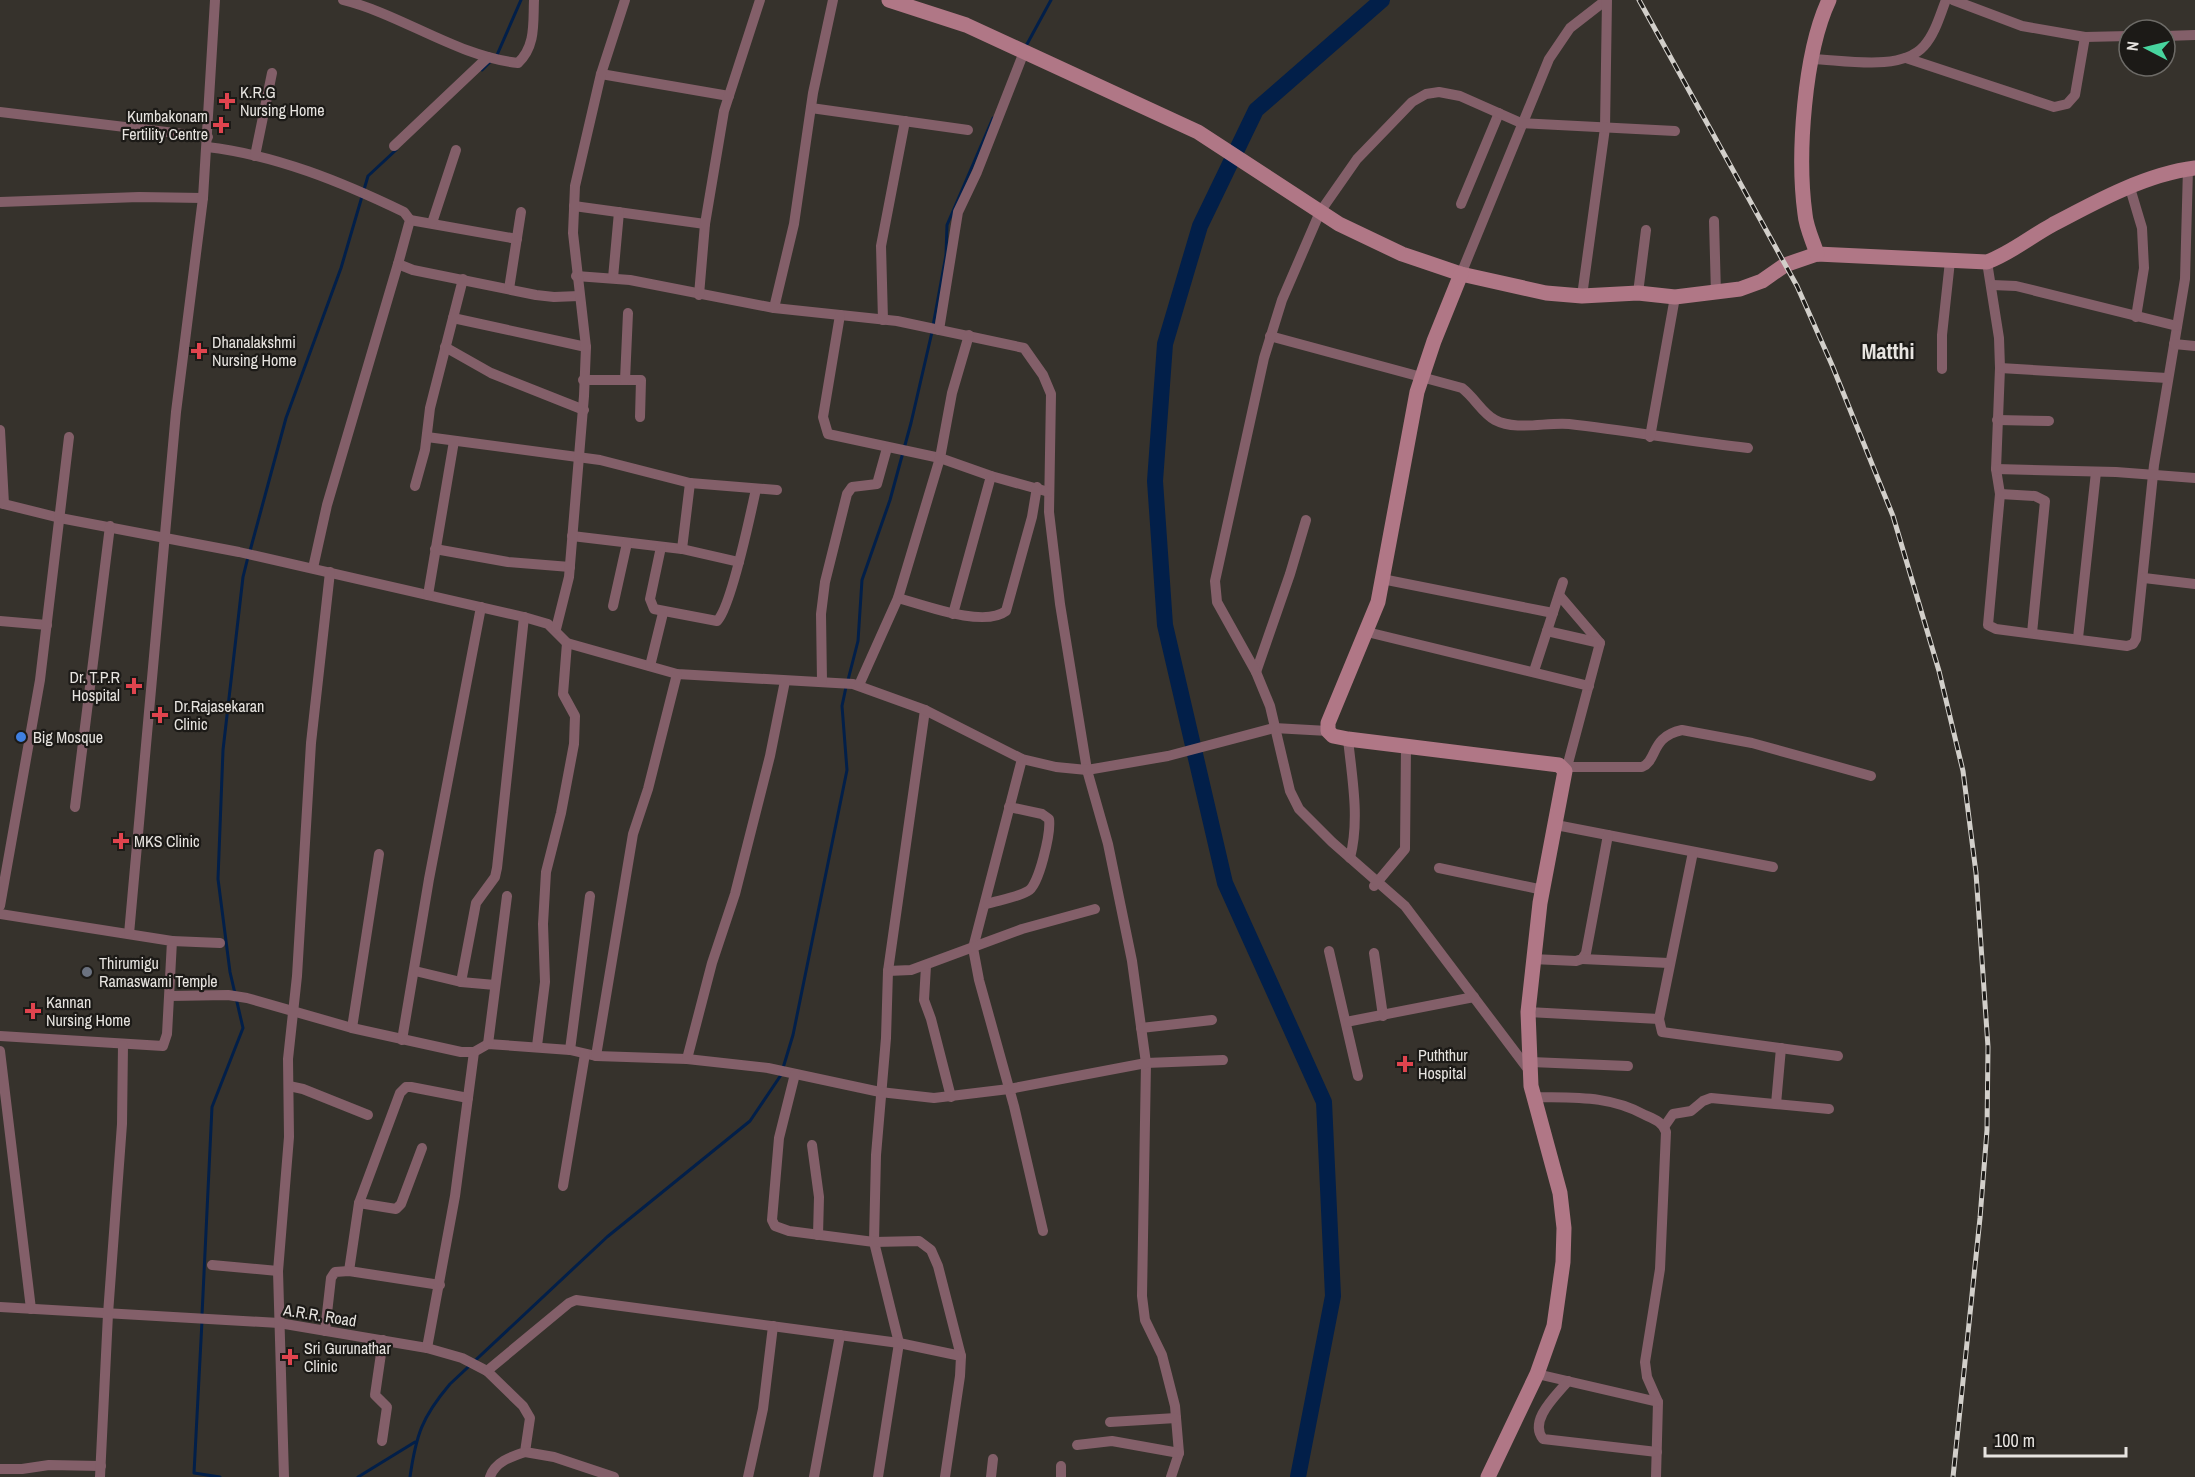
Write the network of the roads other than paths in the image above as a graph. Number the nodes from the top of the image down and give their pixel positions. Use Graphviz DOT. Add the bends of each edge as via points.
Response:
graph roads {
  1 [pos="215,0"];
  2 [pos="343,0"];
  3 [pos="625,0"];
  4 [pos="760,0"];
  5 [pos="833,0"];
  6 [pos="889,0"];
  7 [pos="1607,0"];
  8 [pos="1829,0"];
  9 [pos="1946,0"];
  10 [pos="1953,0"];
  11 [pos="534,1"];
  12 [pos="2195,35"];
  13 [pos="2117,36"];
  14 [pos="2177,36"];
  15 [pos="2085,37"];
  16 [pos="1022,51"];
  17 [pos="484,57"];
  18 [pos="1906,58"];
  19 [pos="1812,59"];
  20 [pos="272,73"];
  21 [pos="601,74"];
  22 [pos="729,96"];
  23 [pos="811,108"];
  24 [pos="0,112"];
  25 [pos="1498,113"];
  26 [pos="905,122"];
  27 [pos="1521,123"];
  28 [pos="1605,128"];
  29 [pos="968,130"];
  30 [pos="1675,131"];
  31 [pos="207,142"];
  32 [pos="394,146"];
  33 [pos="456,150"];
  34 [pos="255,156"];
  35 [pos="2192,168"];
  36 [pos="2130,188"];
  37 [pos="203,198"];
  38 [pos="0,202"];
  39 [pos="1461,204"];
  40 [pos="574,206"];
  41 [pos="521,212"];
  42 [pos="1320,212"];
  43 [pos="619,213"];
  44 [pos="410,220"];
  45 [pos="1714,221"];
  46 [pos="432,223"];
  47 [pos="705,224"];
  48 [pos="1646,230"];
  49 [pos="517,239"];
  50 [pos="1817,254"];
  51 [pos="1950,261"];
  52 [pos="1987,262"];
  53 [pos="398,264"];
  54 [pos="1461,274"];
  55 [pos="576,276"];
  56 [pos="613,278"];
  57 [pos="463,279"];
  58 [pos="2190,279"];
  59 [pos="1992,285"];
  60 [pos="509,289"];
  61 [pos="1638,293"];
  62 [pos="1716,294"];
  63 [pos="699,295"];
  64 [pos="579,296"];
  65 [pos="1582,296"];
  66 [pos="1675,297"];
  67 [pos="774,308"];
  68 [pos="628,313"];
  69 [pos="840,315"];
  70 [pos="2136,317"];
  71 [pos="453,318"];
  72 [pos="884,320"];
  73 [pos="2177,326"];
  74 [pos="941,330"];
  75 [pos="969,335"];
  76 [pos="1270,336"];
  77 [pos="2174,344"];
  78 [pos="2195,346"];
  79 [pos="445,347"];
  80 [pos="585,347"];
  81 [pos="2000,368"];
  82 [pos="1942,369"];
  83 [pos="1422,375"];
  84 [pos="2167,378"];
  85 [pos="583,380"];
  86 [pos="625,380"];
  87 [pos="584,410"];
  88 [pos="640,417"];
  89 [pos="1997,420"];
  90 [pos="2049,421"];
  91 [pos="0,430"];
  92 [pos="427,436"];
  93 [pos="69,437"];
  94 [pos="1650,437"];
  95 [pos="454,441"];
  96 [pos="890,448"];
  97 [pos="1748,448"];
  98 [pos="579,458"];
  99 [pos="940,458"];
  100 [pos="1996,469"];
  101 [pos="2096,472"];
  102 [pos="2154,475"];
  103 [pos="991,476"];
  104 [pos="2195,478"];
  105 [pos="690,483"];
  106 [pos="415,486"];
  107 [pos="1037,487"];
  108 [pos="756,489"];
  109 [pos="777,490"];
  110 [pos="1049,492"];
  111 [pos="2000,494"];
  112 [pos="2,504"];
  113 [pos="60,518"];
  114 [pos="1306,520"];
  115 [pos="110,526"];
  116 [pos="572,536"];
  117 [pos="164,537"];
  118 [pos="627,543"];
  119 [pos="661,547"];
  120 [pos="435,549"];
  121 [pos="682,549"];
  122 [pos="739,562"];
  123 [pos="570,567"];
  124 [pos="313,568"];
  125 [pos="330,572"];
  126 [pos="2144,578"];
  127 [pos="1382,579"];
  128 [pos="1563,582"];
  129 [pos="2195,584"];
  130 [pos="428,595"];
  131 [pos="1559,595"];
  132 [pos="898,598"];
  133 [pos="613,606"];
  134 [pos="480,607"];
  135 [pos="1553,612"];
  136 [pos="663,613"];
  137 [pos="953,614"];
  138 [pos="524,617"];
  139 [pos="0,621"];
  140 [pos="47,626"];
  141 [pos="556,629"];
  142 [pos="1547,631"];
  143 [pos="1368,632"];
  144 [pos="2032,633"];
  145 [pos="2078,638"];
  146 [pos="567,643"];
  147 [pos="1600,643"];
  148 [pos="650,666"];
  149 [pos="1534,671"];
  150 [pos="1256,672"];
  151 [pos="677,674"];
  152 [pos="785,681"];
  153 [pos="826,682"];
  154 [pos="856,685"];
  155 [pos="1589,686"];
  156 [pos="925,710"];
  157 [pos="1274,728"];
  158 [pos="1328,731"];
  159 [pos="1348,739"];
  160 [pos="1406,746"];
  161 [pos="1022,759"];
  162 [pos="1565,767"];
  163 [pos="1087,770"];
  164 [pos="1871,776"];
  165 [pos="75,807"];
  166 [pos="1009,807"];
  167 [pos="1556,825"];
  168 [pos="1608,835"];
  169 [pos="1693,852"];
  170 [pos="379,854"];
  171 [pos="1350,858"];
  172 [pos="1773,867"];
  173 [pos="1439,868"];
  174 [pos="1375,884"];
  175 [pos="1543,890"];
  176 [pos="507,896"];
  177 [pos="590,896"];
  178 [pos="986,904"];
  179 [pos="0,906"];
  180 [pos="1095,909"];
  181 [pos="0,914"];
  182 [pos="129,934"];
  183 [pos="172,941"];
  184 [pos="220,943"];
  185 [pos="973,948"];
  186 [pos="1329,951"];
  187 [pos="1374,952"];
  188 [pos="1532,959"];
  189 [pos="1582,959"];
  190 [pos="1669,963"];
  191 [pos="926,966"];
  192 [pos="416,971"];
  193 [pos="888,971"];
  194 [pos="461,982"];
  195 [pos="495,985"];
  196 [pos="170,996"];
  197 [pos="1473,997"];
  198 [pos="294,1012"];
  199 [pos="1528,1012"];
  200 [pos="1383,1016"];
  201 [pos="1659,1019"];
  202 [pos="1212,1020"];
  203 [pos="1346,1022"];
  204 [pos="352,1028"];
  205 [pos="1141,1028"];
  206 [pos="0,1036"];
  207 [pos="402,1040"];
  208 [pos="488,1044"];
  209 [pos="123,1045"];
  210 [pos="537,1046"];
  211 [pos="1781,1048"];
  212 [pos="570,1050"];
  213 [pos="0,1051"];
  214 [pos="474,1052"];
  215 [pos="590,1055"];
  216 [pos="1838,1056"];
  217 [pos="687,1059"];
  218 [pos="1223,1059"];
  219 [pos="1146,1063"];
  220 [pos="1628,1066"];
  221 [pos="1531,1067"];
  222 [pos="792,1073"];
  223 [pos="1359,1076"];
  224 [pos="289,1086"];
  225 [pos="1009,1089"];
  226 [pos="880,1092"];
  227 [pos="951,1097"];
  228 [pos="1534,1097"];
  229 [pos="468,1098"];
  230 [pos="1776,1104"];
  231 [pos="1829,1109"];
  232 [pos="368,1115"];
  233 [pos="1664,1127"];
  234 [pos="812,1144"];
  235 [pos="422,1148"];
  236 [pos="563,1185"];
  237 [pos="359,1203"];
  238 [pos="1043,1231"];
  239 [pos="818,1235"];
  240 [pos="874,1242"];
  241 [pos="212,1265"];
  242 [pos="278,1271"];
  243 [pos="349,1271"];
  244 [pos="440,1285"];
  245 [pos="0,1307"];
  246 [pos="31,1309"];
  247 [pos="108,1314"];
  248 [pos="279,1323"];
  249 [pos="774,1326"];
  250 [pos="325,1330"];
  251 [pos="840,1335"];
  252 [pos="383,1340"];
  253 [pos="899,1343"];
  254 [pos="427,1348"];
  255 [pos="961,1356"];
  256 [pos="483,1369"];
  257 [pos="1537,1374"];
  258 [pos="1568,1381"];
  259 [pos="1658,1402"];
  260 [pos="1176,1418"];
  261 [pos="1110,1422"];
  262 [pos="382,1441"];
  263 [pos="1077,1445"];
  264 [pos="525,1452"];
  265 [pos="1657,1452"];
  266 [pos="1179,1453"];
  267 [pos="993,1459"];
  268 [pos="0,1469"];
  269 [pos="101,1472"];
  270 [pos="284,1477"];
  271 [pos="489,1477"];
  272 [pos="614,1477"];
  273 [pos="748,1477"];
  274 [pos="814,1477"];
  275 [pos="878,1477"];
  276 [pos="945,1477"];
  277 [pos="991,1477"];
  278 [pos="1171,1477"];
  279 [pos="1488,1477"];
  280 [pos="1656,1477"];
  1 -- 31 [label="street"];
  2 -- 17 [label="street"];
  3 -- 21 [label="street"];
  4 -- 22 [label="street"];
  5 -- 23 [label="street"];
  6 -- 16 [label="street" via="966,25"];
  7 -- 27 [label="street" via="1570,28 1558,43"];
  7 -- 28 [label="street"];
  8 -- 19 [label="street"];
  9 -- 18 [label="street" via="1926,44"];
  10 -- 15 [label="street" via="2022,26"];
  11 -- 17 [label="street" via="532,42 527,55 518,63"];
  12 -- 14 [label="street"];
  13 -- 15 [label="street"];
  15 -- 18 [label="street" via="2075,95 2067,104 2054,107"];
  16 -- 42 [label="street" via="1198,132"];
  16 -- 74 [label="street" via="958,212"];
  17 -- 32 [label="street"];
  18 -- 19 [label="street" via="1891,62"];
  19 -- 50 [label="street" via="1801,156 1805,216"];
  20 -- 34 [label="street"];
  21 -- 22 [label="street"];
  21 -- 40 [label="street" via="579,163"];
  22 -- 47 [label="street"];
  23 -- 26 [label="street"];
  23 -- 67 [label="street" via="794,224"];
  24 -- 31 [label="street"];
  25 -- 27 [label="street"];
  25 -- 39 [label="street"];
  25 -- 42 [label="street" via="1460,96 1426,94 1412,102 1356,159"];
  26 -- 29 [label="street"];
  26 -- 72 [label="street" via="881,246"];
  27 -- 28 [label="street"];
  27 -- 54 [label="street"];
  28 -- 30 [label="street"];
  28 -- 65 [label="street"];
  31 -- 34 [label="street"];
  31 -- 37 [label="street"];
  33 -- 46 [label="street"];
  34 -- 44 [label="street" via="319,175 404,212"];
  35 -- 36 [label="street" via="2162,174"];
  35 -- 58 [label="street"];
  36 -- 52 [label="street"];
  36 -- 70 [label="street" via="2142,228 2144,268"];
  37 -- 38 [label="street" via="139,196"];
  37 -- 117 [label="street"];
  40 -- 43 [label="street"];
  40 -- 55 [label="street"];
  41 -- 49 [label="street"];
  42 -- 54 [label="street" via="1402,254"];
  42 -- 76 [label="street"];
  43 -- 47 [label="street"];
  43 -- 56 [label="street"];
  44 -- 46 [label="street"];
  44 -- 53 [label="street"];
  45 -- 62 [label="street"];
  46 -- 49 [label="street"];
  47 -- 63 [label="street"];
  48 -- 61 [label="street"];
  49 -- 60 [label="street"];
  50 -- 51 [label="street"];
  50 -- 62 [label="street" via="1785,265 1762,281"];
  51 -- 52 [label="street"];
  51 -- 82 [label="street"];
  52 -- 59 [label="street"];
  53 -- 57 [label="street"];
  53 -- 124 [label="street" via="327,505"];
  54 -- 65 [label="street" via="1546,293"];
  54 -- 83 [label="street"];
  55 -- 56 [label="street"];
  55 -- 64 [label="street"];
  56 -- 63 [label="street"];
  57 -- 60 [label="street"];
  57 -- 71 [label="street"];
  58 -- 73 [label="street"];
  59 -- 70 [label="street" via="2016,286"];
  59 -- 81 [label="street"];
  60 -- 64 [label="street" via="554,297"];
  61 -- 65 [label="street"];
  61 -- 66 [label="street"];
  62 -- 66 [label="street"];
  63 -- 67 [label="street"];
  64 -- 80 [label="street"];
  66 -- 94 [label="street"];
  67 -- 69 [label="street"];
  68 -- 86 [label="street"];
  69 -- 72 [label="street"];
  69 -- 96 [label="street" via="824,427 835,437"];
  70 -- 73 [label="street"];
  71 -- 79 [label="street"];
  71 -- 80 [label="street"];
  72 -- 74 [label="street"];
  73 -- 77 [label="street"];
  74 -- 75 [label="street"];
  75 -- 99 [label="street" via="952,393"];
  75 -- 110 [label="street" via="1024,348 1043,375 1051,394"];
  76 -- 83 [label="street"];
  76 -- 150 [label="street" via="1215,580 1217,602"];
  77 -- 78 [label="street"];
  77 -- 84 [label="street"];
  79 -- 87 [label="street" via="491,373"];
  79 -- 92 [label="street"];
  80 -- 85 [label="street"];
  81 -- 84 [label="street"];
  81 -- 89 [label="street"];
  83 -- 94 [label="street" via="1462,388 1497,421 1567,424"];
  83 -- 127 [label="street"];
  84 -- 102 [label="street"];
  85 -- 86 [label="street"];
  85 -- 87 [label="street"];
  86 -- 88 [label="street" via="642,381"];
  87 -- 98 [label="street"];
  89 -- 90 [label="street"];
  89 -- 100 [label="street"];
  91 -- 112 [label="street"];
  92 -- 95 [label="street"];
  92 -- 106 [label="street"];
  93 -- 113 [label="street"];
  94 -- 97 [label="street"];
  95 -- 98 [label="street"];
  95 -- 120 [label="street"];
  96 -- 99 [label="street"];
  96 -- 153 [label="street" via="877,484 852,487 847,494 821,614"];
  98 -- 105 [label="street" via="651,471"];
  98 -- 116 [label="street"];
  99 -- 103 [label="street"];
  99 -- 132 [label="street"];
  100 -- 101 [label="street"];
  100 -- 111 [label="street"];
  101 -- 102 [label="street"];
  101 -- 145 [label="street"];
  102 -- 104 [label="street"];
  102 -- 126 [label="street"];
  103 -- 107 [label="street"];
  103 -- 137 [label="street"];
  105 -- 108 [label="street"];
  105 -- 121 [label="street"];
  107 -- 110 [label="street"];
  107 -- 137 [label="street" via="1006,611 993,618"];
  108 -- 109 [label="street"];
  108 -- 122 [label="street"];
  110 -- 163 [label="street" via="1060,604"];
  111 -- 144 [label="street" via="1988,625"];
  111 -- 144 [label="street" via="2035,496 2045,501"];
  112 -- 113 [label="street"];
  113 -- 115 [label="street"];
  113 -- 140 [label="street"];
  114 -- 150 [label="street"];
  115 -- 117 [label="street"];
  115 -- 165 [label="street"];
  116 -- 118 [label="street"];
  116 -- 123 [label="street"];
  117 -- 124 [label="street"];
  117 -- 182 [label="street"];
  118 -- 119 [label="street"];
  118 -- 133 [label="street"];
  119 -- 121 [label="street"];
  119 -- 136 [label="street" via="650,599 654,609"];
  120 -- 123 [label="street" via="507,562"];
  120 -- 130 [label="street"];
  121 -- 122 [label="street"];
  122 -- 136 [label="street" via="717,621"];
  123 -- 141 [label="street"];
  124 -- 125 [label="street"];
  125 -- 130 [label="street"];
  125 -- 198 [label="street" via="311,743"];
  126 -- 129 [label="street"];
  126 -- 145 [label="street" via="2133,644"];
  127 -- 135 [label="street"];
  127 -- 143 [label="street"];
  128 -- 131 [label="street"];
  130 -- 134 [label="street"];
  131 -- 135 [label="street"];
  131 -- 147 [label="street"];
  132 -- 137 [label="street"];
  132 -- 154 [label="street"];
  134 -- 138 [label="street"];
  134 -- 192 [label="street" via="429,879"];
  135 -- 142 [label="street"];
  136 -- 148 [label="street"];
  138 -- 141 [label="street"];
  138 -- 194 [label="street" via="497,868 495,878 476,903"];
  139 -- 140 [label="street"];
  140 -- 179 [label="street"];
  141 -- 146 [label="street"];
  142 -- 147 [label="street"];
  142 -- 149 [label="street"];
  143 -- 149 [label="street"];
  143 -- 158 [label="street"];
  144 -- 145 [label="street"];
  146 -- 148 [label="street"];
  146 -- 210 [label="street" via="563,694 574,716 574,744 546,872 545,982"];
  147 -- 155 [label="street"];
  148 -- 151 [label="street"];
  149 -- 155 [label="street"];
  150 -- 157 [label="street"];
  151 -- 152 [label="street"];
  151 -- 215 [label="street" via="633,834"];
  152 -- 153 [label="street"];
  152 -- 217 [label="street" via="735,894"];
  153 -- 154 [label="street"];
  154 -- 156 [label="street"];
  155 -- 162 [label="street"];
  156 -- 161 [label="street"];
  156 -- 193 [label="street"];
  157 -- 158 [label="street"];
  157 -- 163 [label="street" via="1205,747"];
  157 -- 171 [label="street" via="1290,791 1299,808"];
  158 -- 159 [label="street"];
  159 -- 160 [label="street"];
  159 -- 171 [label="street" via="1356,836"];
  160 -- 162 [label="street"];
  160 -- 174 [label="street" via="1405,849"];
  161 -- 163 [label="street"];
  161 -- 166 [label="street"];
  162 -- 164 [label="street" via="1642,767 1650,761 1658,743 1672,732 1682,730 1752,743"];
  162 -- 167 [label="street"];
  163 -- 205 [label="street" via="1108,844"];
  166 -- 178 [label="street"];
  166 -- 178 [label="street" via="1049,819 1038,877 1028,892"];
  167 -- 168 [label="street"];
  167 -- 175 [label="street"];
  168 -- 169 [label="street"];
  168 -- 189 [label="street"];
  169 -- 172 [label="street"];
  169 -- 190 [label="street"];
  170 -- 204 [label="street"];
  171 -- 174 [label="street"];
  173 -- 175 [label="street"];
  174 -- 197 [label="street" via="1405,906"];
  175 -- 188 [label="street"];
  176 -- 195 [label="street"];
  177 -- 212 [label="street"];
  178 -- 185 [label="street"];
  180 -- 185 [label="street" via="1022,929"];
  181 -- 182 [label="street"];
  182 -- 183 [label="street"];
  183 -- 184 [label="street"];
  183 -- 196 [label="street"];
  185 -- 191 [label="street"];
  185 -- 225 [label="street"];
  186 -- 203 [label="street"];
  187 -- 200 [label="street"];
  188 -- 189 [label="street"];
  188 -- 199 [label="street"];
  189 -- 190 [label="street"];
  190 -- 201 [label="street"];
  191 -- 193 [label="street"];
  191 -- 227 [label="street" via="924,1000"];
  192 -- 194 [label="street"];
  192 -- 207 [label="street"];
  193 -- 226 [label="street"];
  194 -- 195 [label="street"];
  195 -- 208 [label="street"];
  196 -- 198 [label="street" via="228,995"];
  196 -- 209 [label="street" via="163,1046"];
  197 -- 200 [label="street"];
  197 -- 221 [label="street"];
  198 -- 204 [label="street"];
  198 -- 224 [label="street"];
  199 -- 201 [label="street"];
  199 -- 221 [label="street"];
  200 -- 203 [label="street"];
  201 -- 211 [label="street" via="1662,1032 1668,1034"];
  202 -- 205 [label="street"];
  203 -- 223 [label="street"];
  204 -- 207 [label="street"];
  205 -- 219 [label="street"];
  206 -- 209 [label="street"];
  207 -- 214 [label="street"];
  208 -- 210 [label="street"];
  208 -- 214 [label="street"];
  209 -- 247 [label="street" via="122,1124"];
  210 -- 212 [label="street"];
  211 -- 216 [label="street"];
  211 -- 230 [label="street"];
  212 -- 215 [label="street"];
  213 -- 246 [label="street"];
  214 -- 229 [label="street"];
  215 -- 217 [label="street"];
  215 -- 236 [label="street"];
  217 -- 222 [label="street"];
  218 -- 219 [label="street"];
  219 -- 225 [label="street"];
  219 -- 260 [label="street" via="1142,1296 1145,1320 1162,1355"];
  220 -- 221 [label="street"];
  221 -- 228 [label="street"];
  222 -- 226 [label="street"];
  222 -- 239 [label="street" via="779,1138 772,1220 782,1230"];
  224 -- 232 [label="street"];
  224 -- 242 [label="street" via="289,1137"];
  225 -- 227 [label="street"];
  225 -- 238 [label="street"];
  226 -- 227 [label="street"];
  226 -- 240 [label="street"];
  228 -- 233 [label="street" via="1604,1098 1635,1109"];
  228 -- 257 [label="street" via="1560,1193 1564,1228 1554,1326"];
  229 -- 237 [label="street" via="411,1087 402,1089"];
  229 -- 244 [label="street"];
  230 -- 231 [label="street"];
  230 -- 233 [label="street" via="1706,1099 1691,1111 1672,1114"];
  233 -- 259 [label="street" via="1667,1143 1660,1269 1646,1362 1647,1377"];
  234 -- 239 [label="street" via="819,1197"];
  235 -- 237 [label="street" via="396,1209"];
  237 -- 243 [label="street"];
  239 -- 240 [label="street"];
  240 -- 253 [label="street"];
  240 -- 255 [label="street" via="919,1241 931,1250"];
  241 -- 242 [label="street"];
  242 -- 248 [label="street"];
  243 -- 244 [label="street"];
  243 -- 250 [label="street" via="333,1275"];
  244 -- 254 [label="street"];
  245 -- 246 [label="street, A.R.R. Road"];
  246 -- 247 [label="street, A.R.R. Road"];
  247 -- 248 [label="street, A.R.R. Road"];
  247 -- 269 [label="street"];
  248 -- 250 [label="street, A.R.R. Road"];
  248 -- 270 [label="street"];
  249 -- 251 [label="street"];
  249 -- 256 [label="street" via="576,1300"];
  249 -- 273 [label="street" via="763,1409"];
  250 -- 252 [label="street, A.R.R. Road"];
  251 -- 253 [label="street"];
  251 -- 274 [label="street"];
  252 -- 254 [label="street, A.R.R. Road"];
  252 -- 262 [label="street" via="375,1395 387,1407"];
  253 -- 255 [label="street"];
  253 -- 275 [label="street"];
  254 -- 256 [label="street, A.R.R. Road"];
  255 -- 276 [label="street"];
  256 -- 264 [label="street, A.R.R. Road" via="523,1406 530,1418"];
  257 -- 258 [label="street"];
  257 -- 279 [label="street"];
  258 -- 259 [label="street"];
  258 -- 265 [label="street" via="1543,1412 1539,1429 1543,1439"];
  259 -- 265 [label="street"];
  260 -- 261 [label="street"];
  260 -- 266 [label="street"];
  263 -- 266 [label="street" via="1112,1441"];
  264 -- 271 [label="street" via="501,1462"];
  264 -- 272 [label="street" via="554,1457"];
  265 -- 280 [label="street"];
  266 -- 278 [label="street"];
  267 -- 277 [label="street"];
  268 -- 269 [label="street" via="49,1465"];
}
